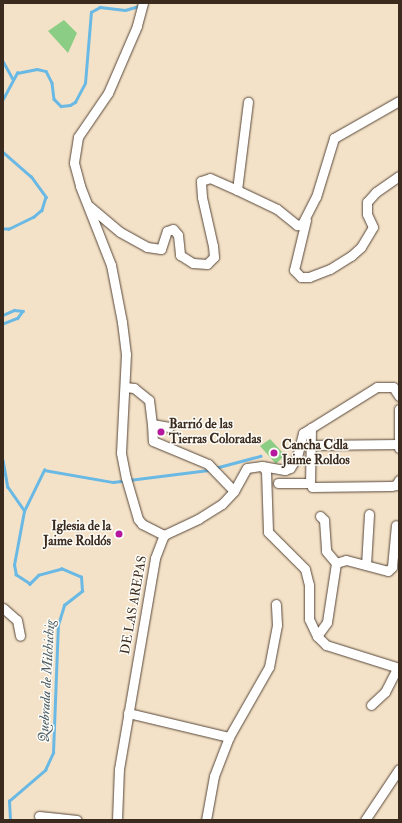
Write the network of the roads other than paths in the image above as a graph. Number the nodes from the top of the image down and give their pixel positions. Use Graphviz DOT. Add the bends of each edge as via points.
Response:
graph roads {
  1 [pos="143,3"];
  2 [pos="399,101"];
  3 [pos="248,102"];
  4 [pos="399,176"];
  5 [pos="237,190"];
  6 [pos="87,203"];
  7 [pos="306,220"];
  8 [pos="125,387"];
  9 [pos="399,396"];
  10 [pos="399,410"];
  11 [pos="152,424"];
  12 [pos="169,427"];
  13 [pos="311,428"];
  14 [pos="399,444"];
  15 [pos="310,445"];
  16 [pos="399,448"];
  17 [pos="262,466"];
  18 [pos="278,483"];
  19 [pos="310,483"];
  20 [pos="398,483"];
  21 [pos="234,491"];
  22 [pos="370,514"];
  23 [pos="320,516"];
  24 [pos="396,526"];
  25 [pos="164,535"];
  26 [pos="336,563"];
  27 [pos="366,565"];
  28 [pos="276,604"];
  29 [pos="3,608"];
  30 [pos="20,636"];
  31 [pos="317,636"];
  32 [pos="398,668"];
  33 [pos="371,705"];
  34 [pos="128,713"];
  35 [pos="229,737"];
  36 [pos="399,769"];
  37 [pos="39,816"];
  38 [pos="77,820"];
  39 [pos="117,820"];
  40 [pos="206,820"];
  41 [pos="365,820"];
  1 -- 6 [label="street" via="108,93 78,137 74,163"];
  2 -- 7 [label="street" via="334,138 316,198"];
  3 -- 5 [label="street"];
  4 -- 7 [label="street" via="376,192 367,202 367,214 373,227 361,247 330,269 301,277 294,270"];
  5 -- 6 [label="street" via="210,178 201,181 214,257 211,262 203,264 193,263 180,254 176,230 169,228 161,249 147,247 120,232"];
  5 -- 7 [label="street" via="277,209 297,225"];
  6 -- 8 [label="street" via="109,259 115,283 126,354"];
  8 -- 11 [label="street" via="134,388 149,400"];
  8 -- 25 [label="street" via="121,453 126,481 138,519 142,524"];
  9 -- 13 [label="street" via="393,387 377,387"];
  10 -- 14 [label="street"];
  11 -- 12 [label="street"];
  11 -- 21 [label="street" via="151,435 156,444 208,464"];
  13 -- 15 [label="street"];
  13 -- 17 [label="street" via="303,433 298,457 290,468 285,470"];
  14 -- 15 [label="street"];
  14 -- 16 [label="street"];
  15 -- 19 [label="street"];
  17 -- 21 [label="street" via="247,468"];
  17 -- 31 [label="street" via="266,471 268,532 305,569 309,585 309,619"];
  18 -- 19 [label="street"];
  19 -- 20 [label="street" via="316,487"];
  21 -- 25 [label="street" via="222,504 198,520"];
  22 -- 27 [label="street"];
  23 -- 26 [label="street" via="324,520 326,551"];
  24 -- 27 [label="street" via="392,567 382,571"];
  25 -- 34 [label="street, DE LAS AREPAS" via="155,558"];
  26 -- 27 [label="street" via="346,560"];
  26 -- 31 [label="street" via="327,622"];
  28 -- 35 [label="street" via="277,625 269,666"];
  29 -- 30 [label="street" via="17,620"];
  31 -- 32 [label="street" via="326,645 368,656"];
  32 -- 33 [label="street" via="385,692"];
  34 -- 35 [label="street"];
  34 -- 39 [label="street, DE LAS AREPAS" via="119,769"];
  35 -- 40 [label="street" via="214,776"];
  36 -- 41 [label="street"];
  37 -- 38 [label="street"];
}
